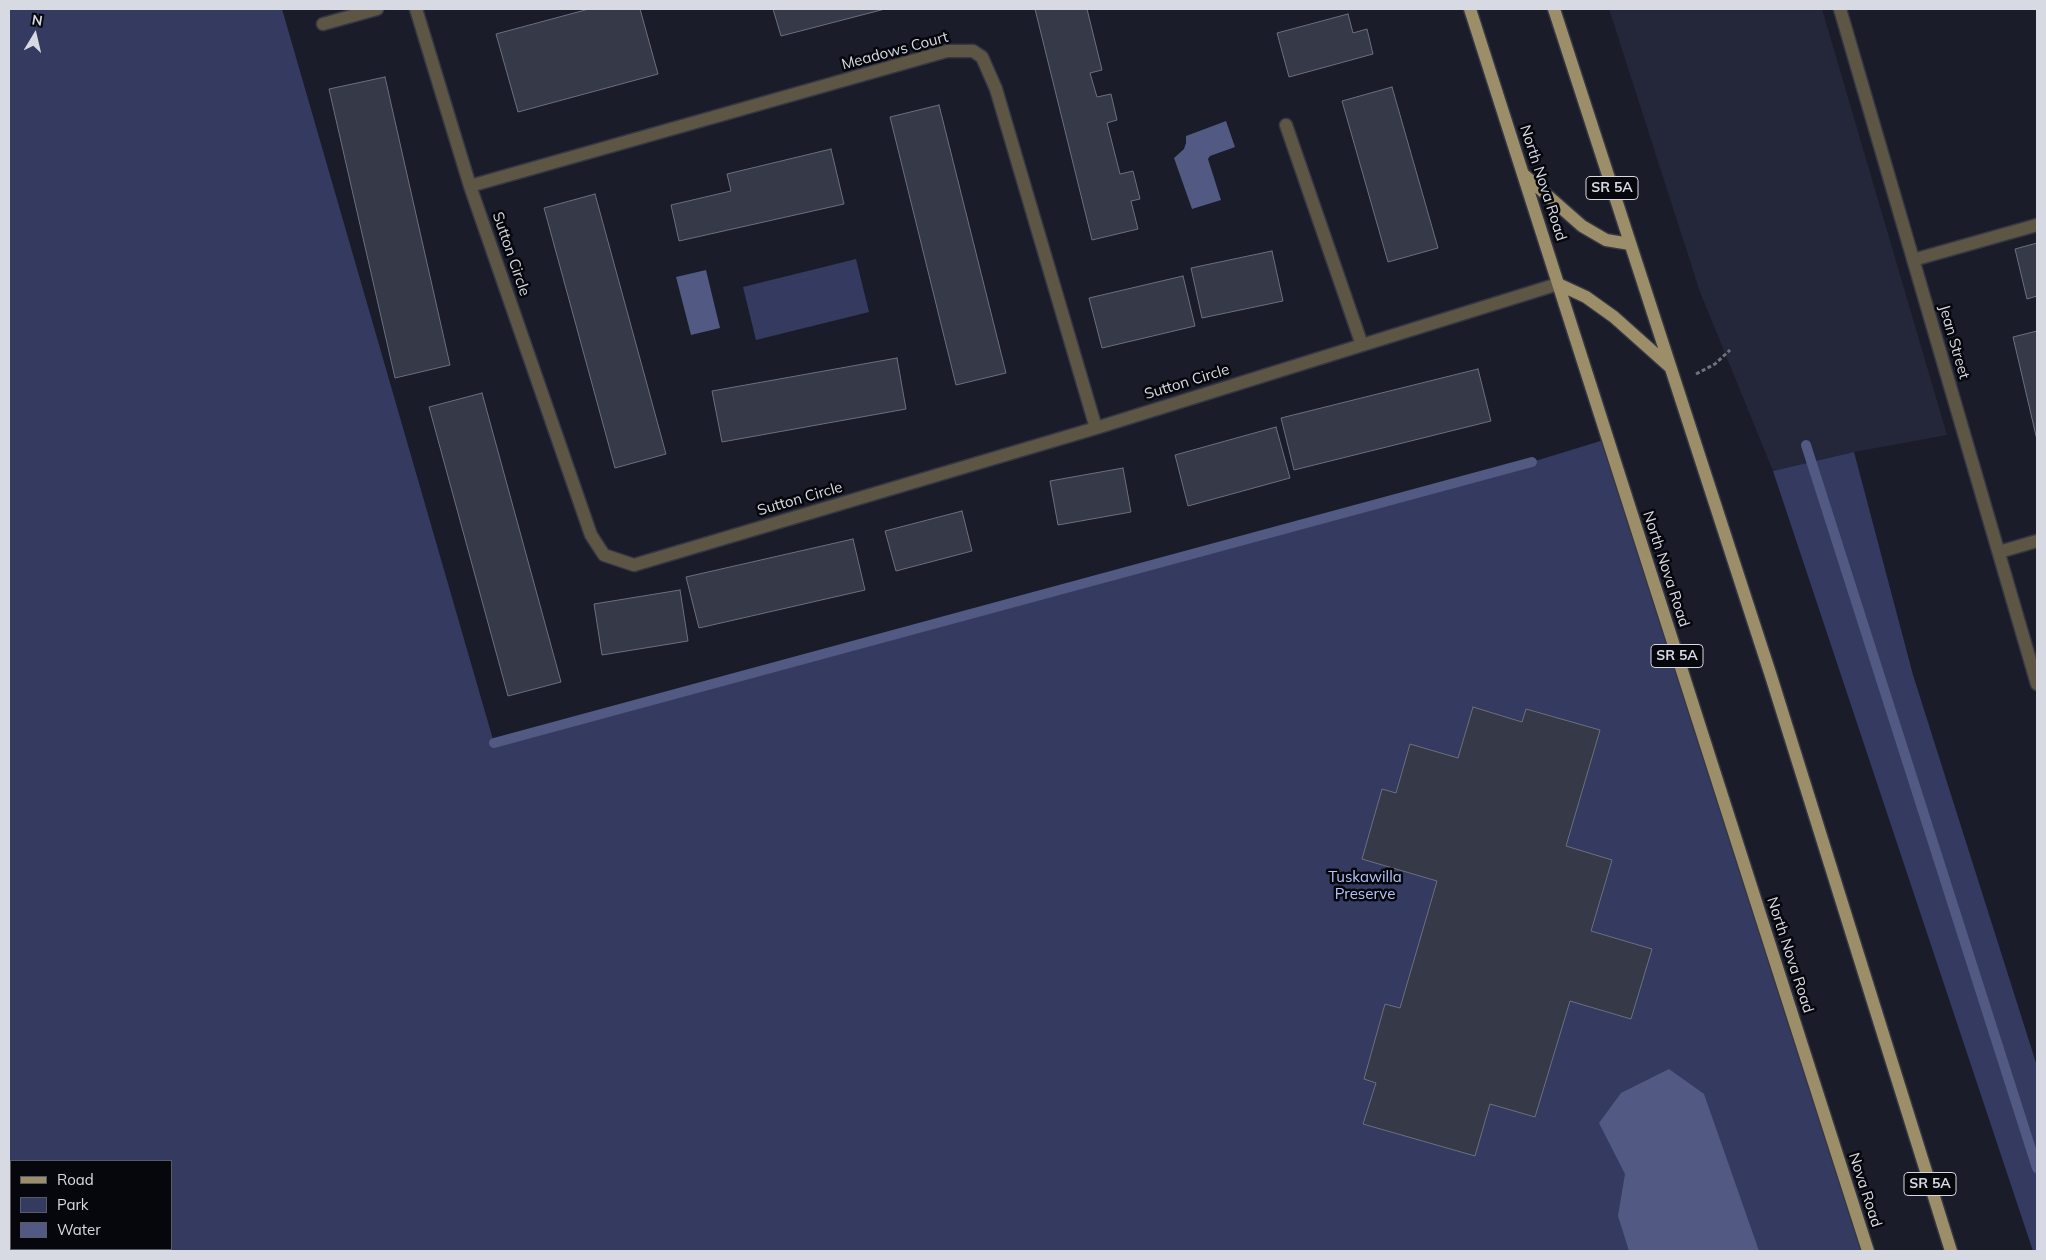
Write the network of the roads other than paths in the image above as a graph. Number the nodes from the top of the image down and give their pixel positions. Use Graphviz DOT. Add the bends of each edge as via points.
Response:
graph roads {
  1 [pos="377,9"];
  2 [pos="416,9"];
  3 [pos="1470,9"];
  4 [pos="1554,9"];
  5 [pos="1840,9"];
  6 [pos="323,24"];
  7 [pos="1286,125"];
  8 [pos="1523,174"];
  9 [pos="470,186"];
  10 [pos="2037,224"];
  11 [pos="1630,244"];
  12 [pos="1913,260"];
  13 [pos="1558,284"];
  14 [pos="1362,345"];
  15 [pos="1670,366"];
  16 [pos="1096,428"];
  17 [pos="2037,541"];
  18 [pos="1999,552"];
  19 [pos="2037,684"];
  20 [pos="1832,1139"];
  21 [pos="1868,1251"];
  22 [pos="1951,1251"];
  1 -- 6 [label="street"];
  2 -- 9 [label="street, Sutton Circle"];
  3 -- 8 [label="main road, North Nova Road / SR 5A"];
  4 -- 11 [label="main road, SR 5A"];
  5 -- 12 [label="street, Jean Street"];
  7 -- 14 [label="street"];
  8 -- 11 [label="main road" via="1582,226 1606,240"];
  8 -- 13 [label="main road, North Nova Road / SR 5A"];
  9 -- 16 [label="street, Sutton Circle" via="591,535 604,555 634,565"];
  9 -- 16 [label="street, Meadows Court" via="947,51 974,51 982,57 996,89"];
  10 -- 12 [label="street"];
  11 -- 15 [label="main road, SR 5A"];
  12 -- 18 [label="street, Jean Street"];
  13 -- 14 [label="street, Sutton Circle"];
  13 -- 15 [label="main road" via="1586,296"];
  13 -- 20 [label="main road, North Nova Road / SR 5A"];
  14 -- 16 [label="street, Sutton Circle"];
  15 -- 22 [label="main road, SR 5A"];
  17 -- 18 [label="street"];
  18 -- 19 [label="street, Jean Street"];
  20 -- 21 [label="main road, Nova Road / SR 5A"];
}
